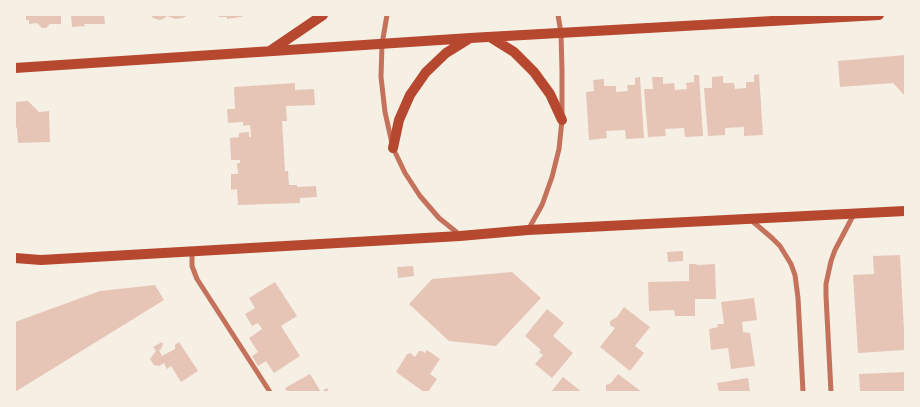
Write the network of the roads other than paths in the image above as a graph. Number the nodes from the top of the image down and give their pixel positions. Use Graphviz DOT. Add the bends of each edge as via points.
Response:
graph roads {
  1 [pos="323,15"];
  2 [pos="387,15"];
  3 [pos="558,15"];
  4 [pos="879,15"];
  5 [pos="561,33"];
  6 [pos="490,37"];
  7 [pos="470,38"];
  8 [pos="382,44"];
  9 [pos="268,52"];
  10 [pos="15,68"];
  11 [pos="562,120"];
  12 [pos="393,148"];
  13 [pos="905,211"];
  14 [pos="854,214"];
  15 [pos="751,220"];
  16 [pos="528,230"];
  17 [pos="460,236"];
  18 [pos="192,251"];
  19 [pos="15,258"];
  20 [pos="270,392"];
  21 [pos="803,392"];
  22 [pos="831,392"];
  1 -- 9 [label="main road"];
  2 -- 8 [label="street"];
  3 -- 5 [label="street"];
  4 -- 5 [label="main road"];
  5 -- 6 [label="main road"];
  5 -- 11 [label="street"];
  6 -- 7 [label="main road"];
  6 -- 11 [label="main road" via="514,52 534,72 550,94"];
  7 -- 8 [label="main road"];
  7 -- 12 [label="main road" via="446,53 415,87 399,120"];
  8 -- 9 [label="main road"];
  8 -- 12 [label="street" via="381,77"];
  9 -- 10 [label="main road"];
  11 -- 16 [label="street" via="552,177"];
  12 -- 17 [label="street" via="420,196"];
  13 -- 14 [label="main road"];
  14 -- 15 [label="main road"];
  14 -- 22 [label="street" via="833,256 826,284"];
  15 -- 16 [label="main road"];
  15 -- 21 [label="street" via="780,246 795,275"];
  16 -- 17 [label="main road"];
  17 -- 18 [label="main road"];
  18 -- 19 [label="main road" via="41,260"];
  18 -- 20 [label="street" via="192,266 197,279"];
}
